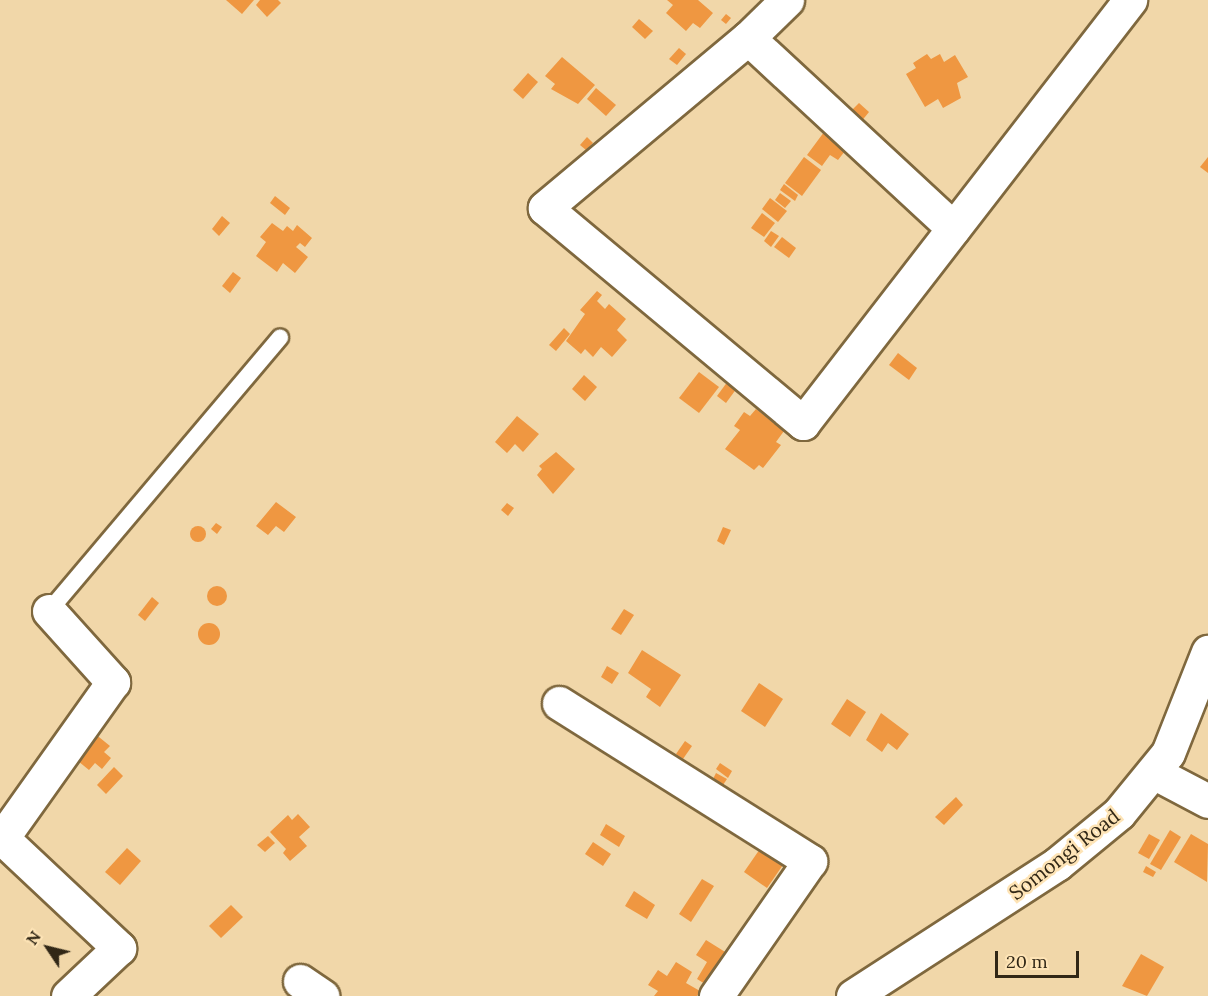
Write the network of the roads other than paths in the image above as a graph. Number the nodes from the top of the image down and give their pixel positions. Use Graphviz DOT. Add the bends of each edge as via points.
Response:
graph roads {
  1 [pos="787,0"];
  2 [pos="1118,6"];
  3 [pos="748,38"];
  4 [pos="953,228"];
  5 [pos="280,338"];
  6 [pos="49,611"];
  7 [pos="1208,652"];
  8 [pos="559,703"];
  9 [pos="1153,772"];
  10 [pos="1208,801"];
  11 [pos="68,996"];
  12 [pos="716,996"];
  13 [pos="853,996"];
  1 -- 3 [label="street"];
  2 -- 4 [label="street"];
  3 -- 4 [label="street"];
  3 -- 4 [label="street" via="545,208 803,423"];
  5 -- 6 [label="lane"];
  6 -- 11 [label="street" via="113,682 2,838 119,948"];
  7 -- 9 [label="street, Somongi Road" via="1168,753"];
  8 -- 12 [label="street" via="810,861"];
  9 -- 10 [label="street"];
  9 -- 13 [label="street, Somongi Road" via="1119,813 1057,864"];
}
